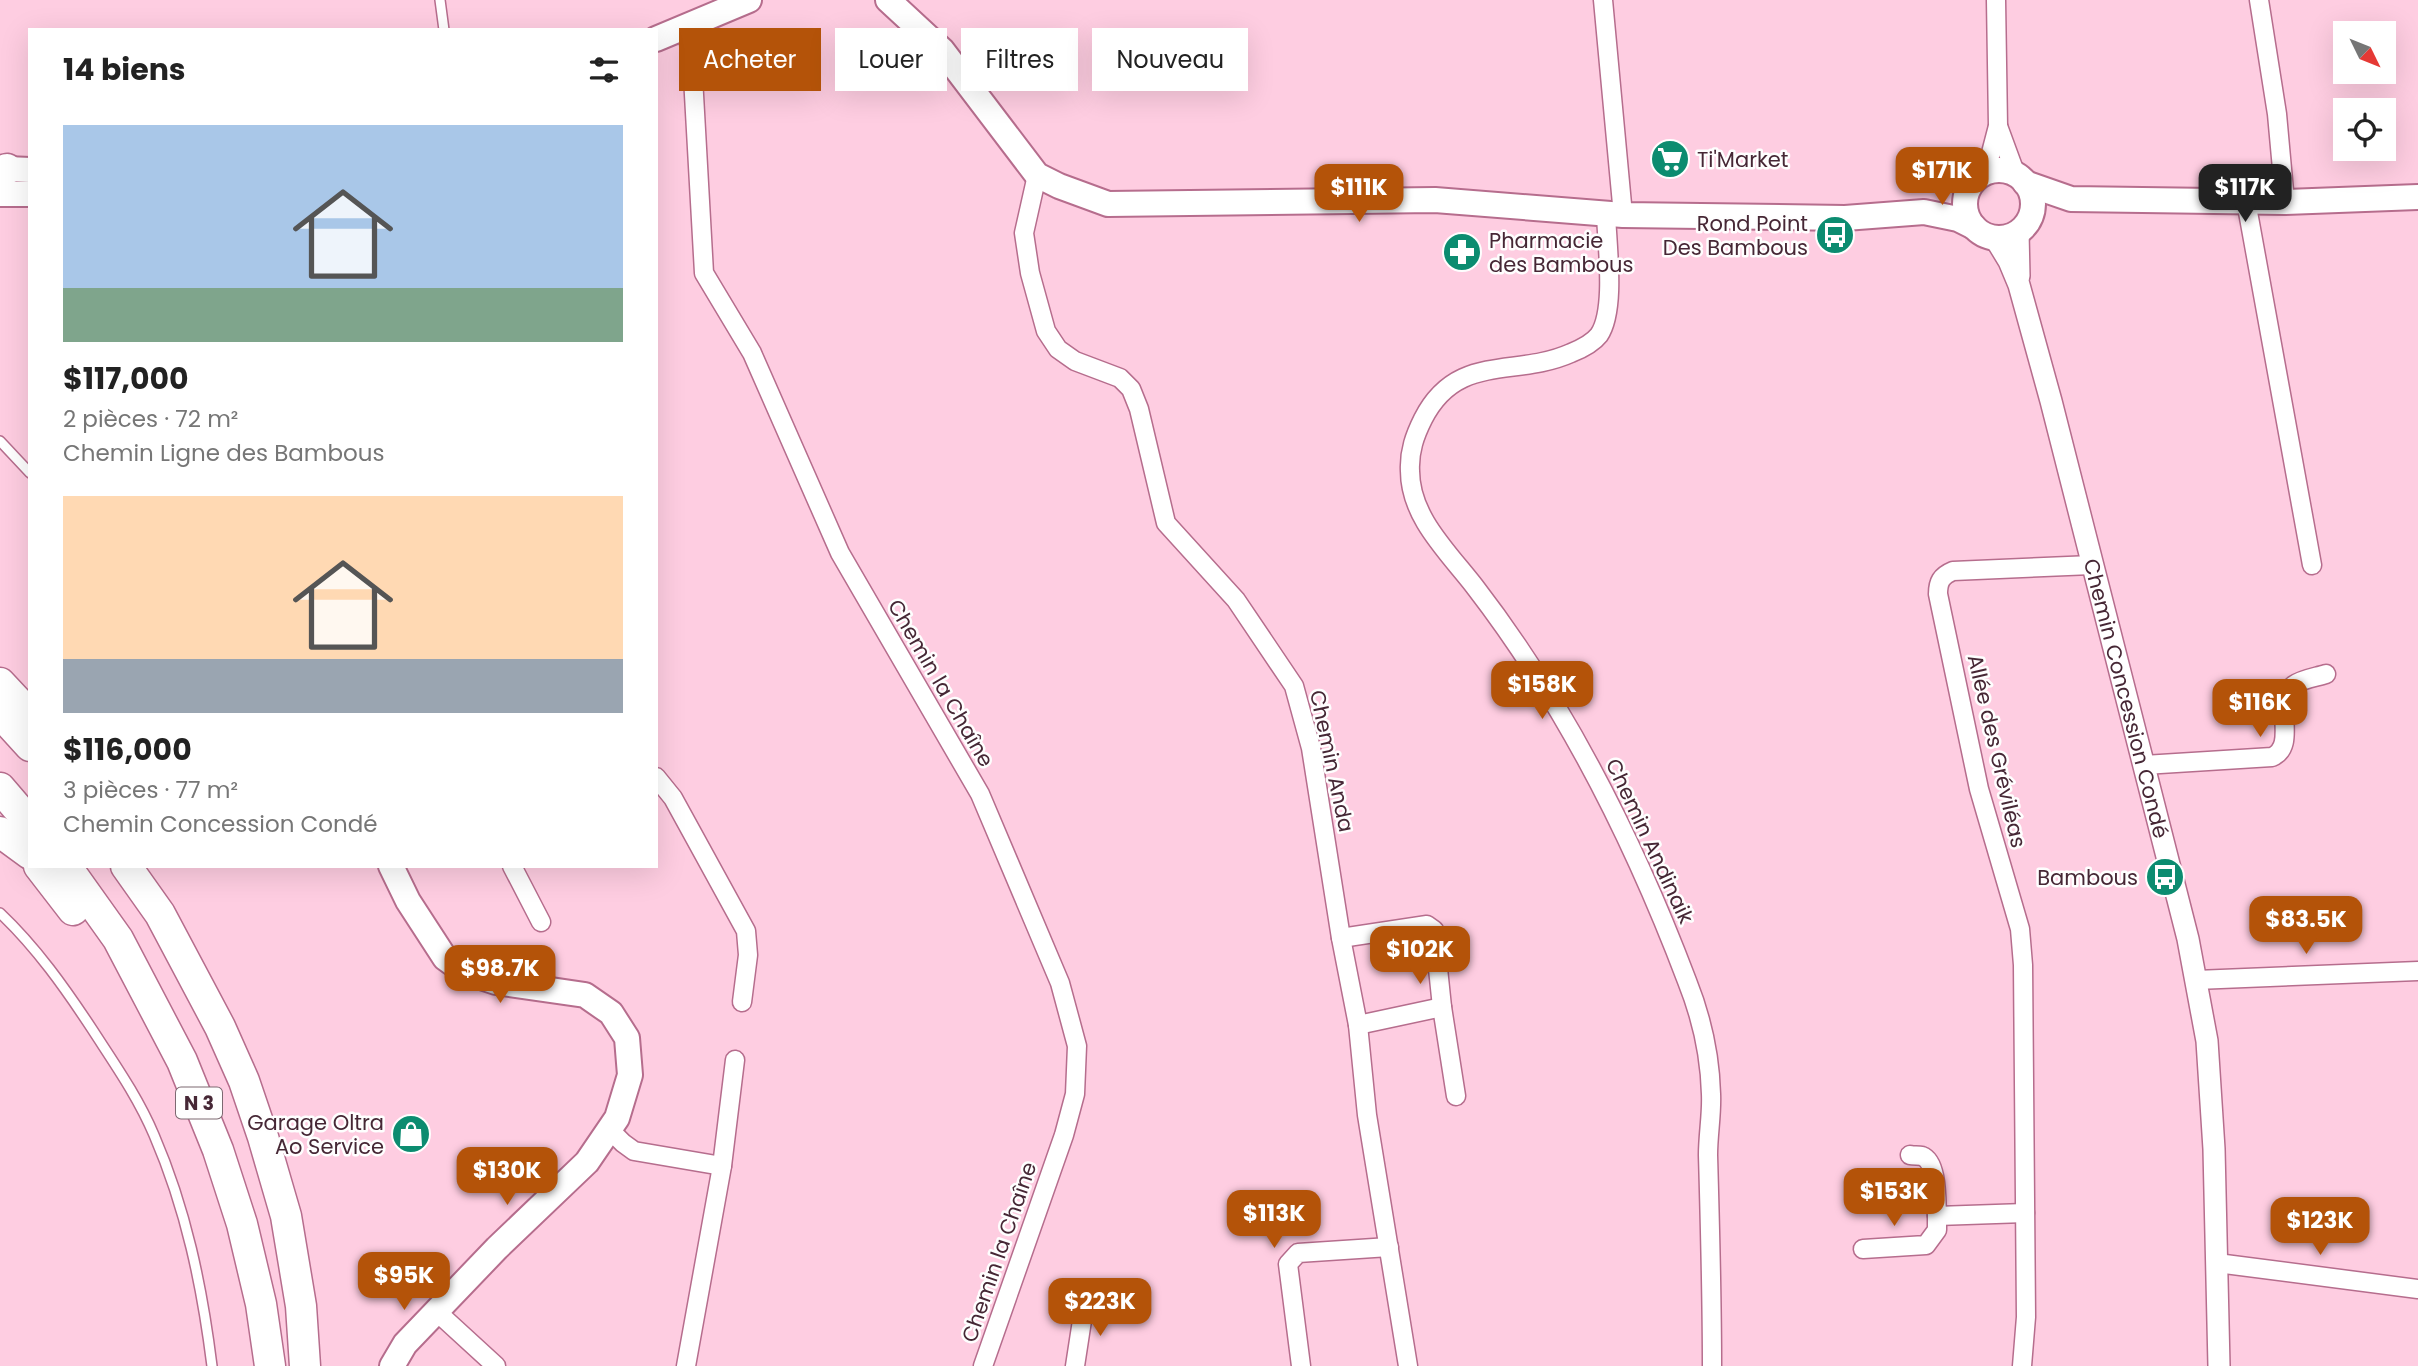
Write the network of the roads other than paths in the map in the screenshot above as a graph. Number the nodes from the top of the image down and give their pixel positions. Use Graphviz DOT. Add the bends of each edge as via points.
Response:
graph roads {
  1 [pos="440,0"];
  2 [pos="749,0"];
  3 [pos="1603,0"];
  4 [pos="1996,0"];
  5 [pos="2259,0"];
  6 [pos="891,1"];
  7 [pos="686,27"];
  8 [pos="444,28"];
  9 [pos="658,38"];
  10 [pos="1998,126"];
  11 [pos="7,174"];
  12 [pos="1037,175"];
  13 [pos="2021,179"];
  14 [pos="1975,181"];
  15 [pos="28,192"];
  16 [pos="2418,197"];
  17 [pos="2071,199"];
  18 [pos="2246,201"];
  19 [pos="2285,202"];
  20 [pos="1924,212"];
  21 [pos="1615,215"];
  22 [pos="2003,230"];
  23 [pos="0,441"];
  24 [pos="28,471"];
  25 [pos="2092,565"];
  26 [pos="2312,565"];
  27 [pos="2326,674"];
  28 [pos="0,683"];
  29 [pos="0,713"];
  30 [pos="28,713"];
  31 [pos="28,744"];
  32 [pos="2144,765"];
  33 [pos="658,779"];
  34 [pos="0,788"];
  35 [pos="28,821"];
  36 [pos="0,832"];
  37 [pos="28,853"];
  38 [pos="41,868"];
  39 [pos="66,868"];
  40 [pos="127,868"];
  41 [pos="134,868"];
  42 [pos="392,868"];
  43 [pos="513,868"];
  44 [pos="0,913"];
  45 [pos="160,914"];
  46 [pos="541,922"];
  47 [pos="1341,937"];
  48 [pos="2418,971"];
  49 [pos="2196,980"];
  50 [pos="742,1002"];
  51 [pos="1441,1007"];
  52 [pos="1358,1025"];
  53 [pos="734,1060"];
  54 [pos="1457,1096"];
  55 [pos="609,1129"];
  56 [pos="218,1150"];
  57 [pos="1910,1156"];
  58 [pos="722,1166"];
  59 [pos="2025,1213"];
  60 [pos="1937,1216"];
  61 [pos="1389,1247"];
  62 [pos="1863,1249"];
  63 [pos="2217,1263"];
  64 [pos="2418,1289"];
  65 [pos="1085,1301"];
  66 [pos="436,1311"];
  67 [pos="212,1366"];
  68 [pos="270,1366"];
  69 [pos="304,1366"];
  70 [pos="392,1366"];
  71 [pos="496,1366"];
  72 [pos="686,1366"];
  73 [pos="983,1366"];
  74 [pos="1075,1366"];
  75 [pos="1301,1366"];
  76 [pos="1408,1366"];
  77 [pos="1712,1366"];
  78 [pos="2022,1366"];
  79 [pos="2218,1366"];
  1 -- 8 [label="lane"];
  2 -- 7 [label="main road"];
  3 -- 21 [label="street, Chemin Andinaik"];
  4 -- 10 [label="street"];
  5 -- 19 [label="street"];
  6 -- 12 [label="main road" via="942,50"];
  7 -- 9 [label="main road"];
  7 -- 73 [label="street, Chemin la Chaîne" via="692,59 704,273 752,353 840,553 980,794 1060,983 1077,1046 1075,1094 1064,1135"];
  10 -- 13 [label="street"];
  10 -- 14 [label="street"];
  11 -- 15 [label="main road"];
  12 -- 21 [label="main road" via="1108,204 1435,200"];
  12 -- 47 [label="street, Chemin Anda" via="1024,233 1046,331 1058,349 1075,361 1120,378 1131,389 1166,523 1236,600 1294,686 1311,748"];
  13 -- 14 [label="main road" via="1998,170"];
  13 -- 17 [label="main road"];
  13 -- 22 [label="main road" via="2033,201 2031,212"];
  14 -- 20 [label="main road" via="1953,200"];
  14 -- 22 [label="main road" via="1967,192 1967,217"];
  16 -- 19 [label="main road"];
  17 -- 18 [label="main road"];
  17 -- 22 [label="main road"];
  18 -- 19 [label="main road"];
  18 -- 26 [label="street"];
  20 -- 21 [label="main road" via="1845,218"];
  20 -- 22 [label="main road"];
  21 -- 77 [label="street, Chemin Andinaik" via="1609,303 1600,334 1565,356 1544,363 1492,368 1446,387 1427,410 1413,439 1410,470 1414,501 1429,529 1516,641 1589,764 1689,984 1705,1039 1711,1093"];
  22 -- 25 [label="street, Chemin Concession Condé"];
  23 -- 24 [label="lane"];
  25 -- 32 [label="street, Chemin Concession Condé"];
  25 -- 59 [label="street, Allée des Gréviléas" via="1953,570 1938,585 1979,789 2020,929"];
  27 -- 32 [label="street" via="2293,686 2288,694 2279,754"];
  28 -- 30 [label="highway"];
  29 -- 31 [label="highway"];
  32 -- 49 [label="street, Chemin Concession Condé"];
  33 -- 50 [label="street" via="673,798 746,930"];
  34 -- 35 [label="highway"];
  36 -- 37 [label="highway"];
  38 -- 56 [label="highway, N 3" via="99,943 174,1087"];
  39 -- 56 [label="highway, N 3" via="124,951 182,1061"];
  40 -- 45 [label="highway, N 3"];
  41 -- 45 [label="highway, N 3"];
  42 -- 55 [label="main road" via="445,958 463,971 496,982 585,995 611,1013 627,1038 630,1075"];
  43 -- 46 [label="street"];
  44 -- 67 [label="lane" via="69,993 127,1082 153,1133 191,1245"];
  45 -- 69 [label="highway, N 3" via="219,1027 263,1136 286,1216 301,1306"];
  47 -- 51 [label="street" via="1427,925 1436,936"];
  47 -- 52 [label="street, Chemin Anda"];
  48 -- 49 [label="street"];
  49 -- 63 [label="street, Chemin Concession Condé" via="2208,1055"];
  51 -- 52 [label="street"];
  51 -- 54 [label="street"];
  52 -- 61 [label="street, Chemin Anda" via="1367,1115"];
  53 -- 58 [label="street"];
  55 -- 58 [label="street" via="634,1151"];
  55 -- 66 [label="main road" via="587,1163"];
  56 -- 68 [label="highway, N 3" via="242,1224"];
  57 -- 60 [label="street" via="1922,1156 1933,1170"];
  58 -- 72 [label="street"];
  59 -- 60 [label="street"];
  59 -- 78 [label="street, Allée des Gréviléas"];
  60 -- 62 [label="street" via="1937,1230 1926,1245"];
  61 -- 75 [label="street" via="1298,1253 1288,1264"];
  61 -- 76 [label="street, Chemin Anda"];
  63 -- 64 [label="street"];
  63 -- 79 [label="street, Chemin Concession Condé"];
  65 -- 74 [label="street"];
  66 -- 70 [label="main road" via="405,1343"];
  66 -- 71 [label="street"];
}
